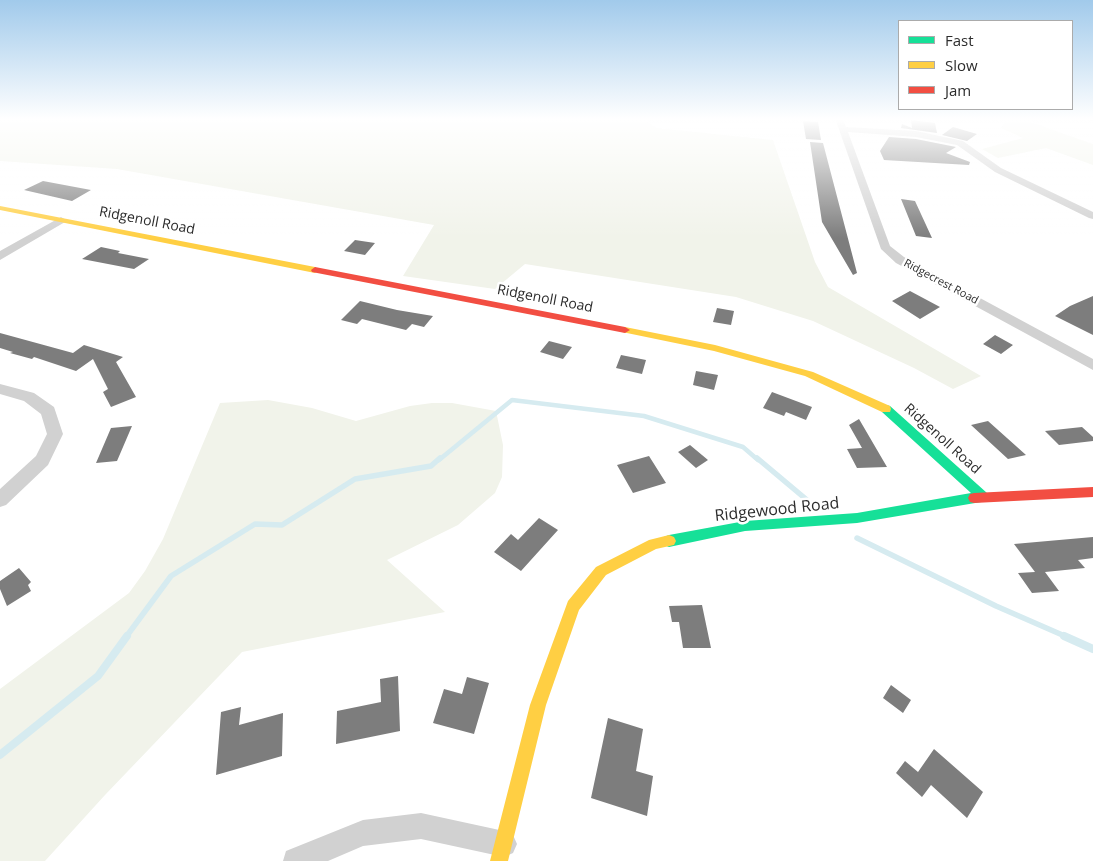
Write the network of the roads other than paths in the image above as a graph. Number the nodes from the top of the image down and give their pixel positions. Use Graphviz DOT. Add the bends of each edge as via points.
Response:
graph roads {
  1 [pos="853,158"];
  2 [pos="981,158"];
  3 [pos="0,208"];
  4 [pos="1093,216"];
  5 [pos="61,220"];
  6 [pos="0,256"];
  7 [pos="1093,365"];
  8 [pos="0,389"];
  9 [pos="1093,492"];
  10 [pos="983,498"];
  11 [pos="0,500"];
  12 [pos="501,853"];
  13 [pos="296,861"];
  1 -- 7 [label="street, Ridgecrest Road" via="884,247 900,260"];
  2 -- 4 [label="street" via="998,170"];
  3 -- 5 [label="street, Ridgenoll Road"];
  5 -- 6 [label="street"];
  5 -- 10 [label="street, Ridgenoll Road" via="715,348 809,374 889,411"];
  8 -- 11 [label="street" via="30,397 48,411 56,434 42,460"];
  9 -- 10 [label="street, Ridgewood Road"];
  10 -- 12 [label="street, Ridgewood Road" via="857,518 745,526 708,533 654,544 601,571 573,606 538,705"];
  12 -- 13 [label="street" via="421,826 363,833"];
}
